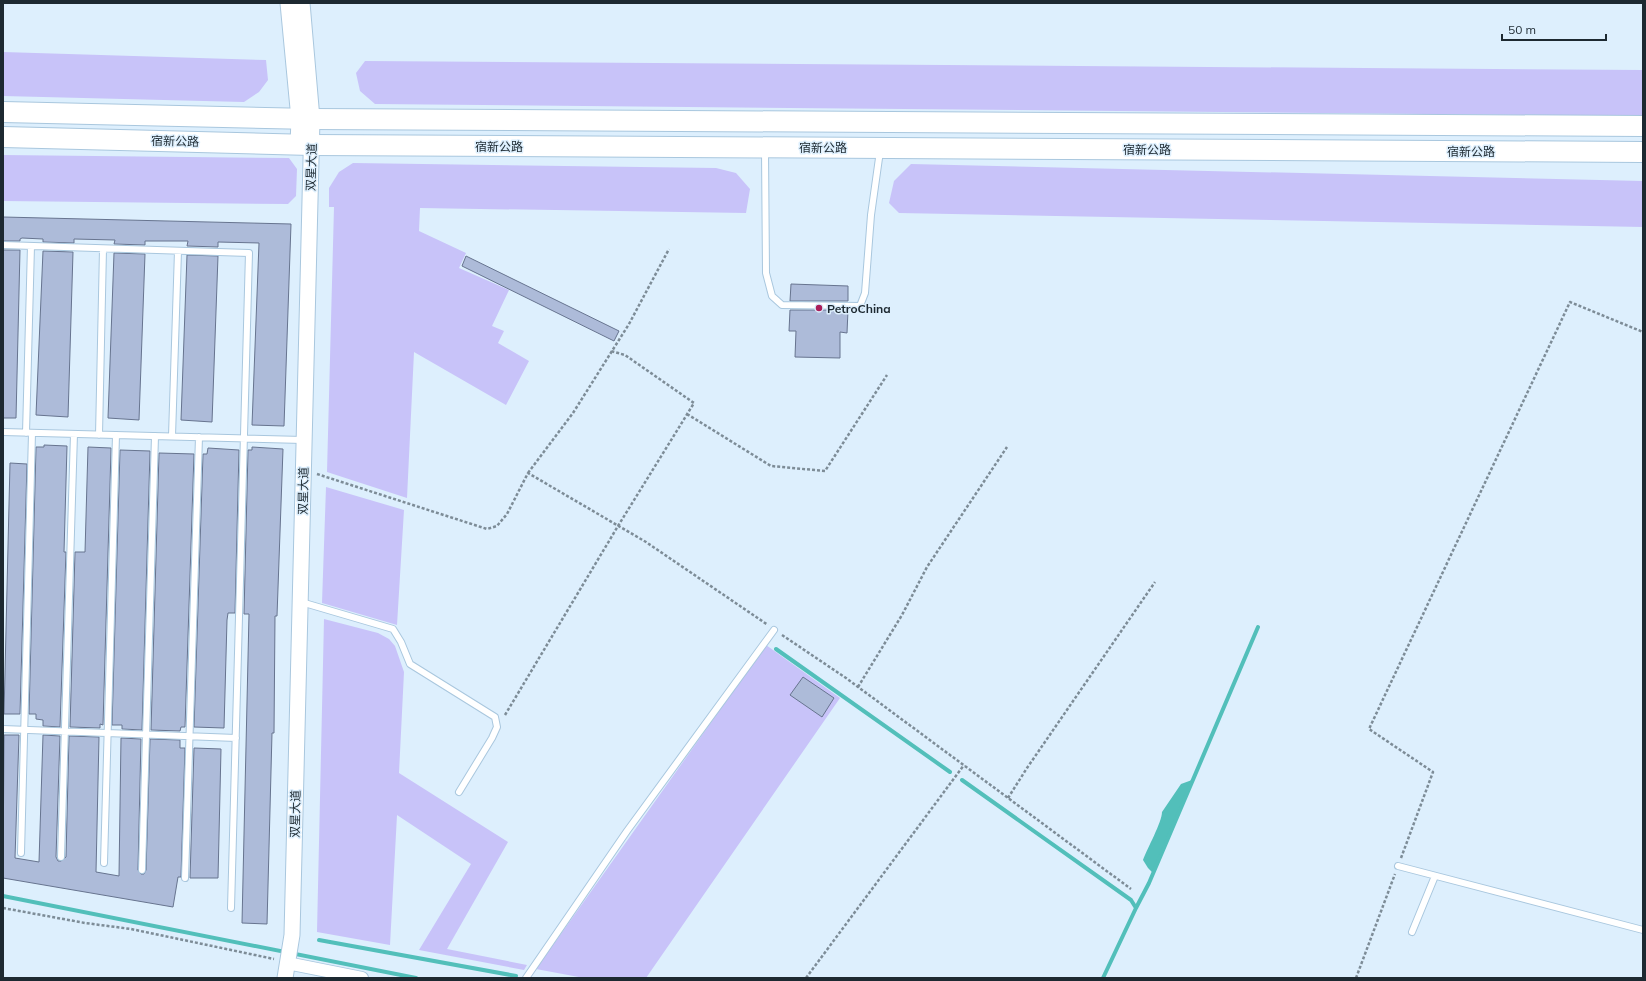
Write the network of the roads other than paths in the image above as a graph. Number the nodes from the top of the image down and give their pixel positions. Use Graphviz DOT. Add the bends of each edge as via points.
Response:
graph roads {
  1 [pos="297,4"];
  2 [pos="3,112"];
  3 [pos="306,119"];
  4 [pos="1643,126"];
  5 [pos="3,137"];
  6 [pos="304,145"];
  7 [pos="765,147"];
  8 [pos="881,148"];
  9 [pos="1643,152"];
  10 [pos="3,245"];
  11 [pos="30,246"];
  12 [pos="103,249"];
  13 [pos="178,251"];
  14 [pos="3,432"];
  15 [pos="29,433"];
  16 [pos="74,434"];
  17 [pos="99,435"];
  18 [pos="116,435"];
  19 [pos="155,436"];
  20 [pos="172,436"];
  21 [pos="199,437"];
  22 [pos="244,438"];
  23 [pos="304,440"];
  24 [pos="300,602"];
  25 [pos="774,630"];
  26 [pos="3,728"];
  27 [pos="24,729"];
  28 [pos="65,731"];
  29 [pos="107,733"];
  30 [pos="146,734"];
  31 [pos="190,736"];
  32 [pos="236,738"];
  33 [pos="459,792"];
  34 [pos="21,853"];
  35 [pos="61,857"];
  36 [pos="104,863"];
  37 [pos="1398,866"];
  38 [pos="142,870"];
  39 [pos="1436,876"];
  40 [pos="185,878"];
  41 [pos="231,908"];
  42 [pos="1643,930"];
  43 [pos="1412,932"];
  44 [pos="287,962"];
  45 [pos="362,978"];
  46 [pos="526,978"];
  1 -- 3 [label="street, 双星大道"];
  2 -- 3 [label="highway, 宿新公路"];
  3 -- 4 [label="highway, 宿新公路"];
  3 -- 6 [label="street, 双星大道"];
  5 -- 6 [label="highway, 宿新公路"];
  6 -- 7 [label="highway, 宿新公路"];
  6 -- 23 [label="street, 双星大道"];
  7 -- 8 [label="highway, 宿新公路"];
  7 -- 8 [label="lane" via="766,273 772,296 782,305 860,306 865,293 871,215"];
  8 -- 9 [label="highway, 宿新公路"];
  10 -- 11 [label="lane"];
  11 -- 12 [label="lane"];
  11 -- 15 [label="lane"];
  12 -- 13 [label="lane"];
  12 -- 17 [label="lane"];
  13 -- 20 [label="lane"];
  13 -- 22 [label="lane" via="249,253"];
  14 -- 15 [label="lane"];
  15 -- 16 [label="lane"];
  15 -- 27 [label="lane"];
  16 -- 17 [label="lane"];
  16 -- 28 [label="lane"];
  17 -- 18 [label="lane"];
  18 -- 19 [label="lane"];
  18 -- 29 [label="lane"];
  19 -- 20 [label="lane"];
  19 -- 30 [label="lane"];
  20 -- 21 [label="lane"];
  21 -- 22 [label="lane"];
  21 -- 31 [label="lane"];
  22 -- 23 [label="lane"];
  22 -- 32 [label="lane"];
  23 -- 24 [label="street, 双星大道"];
  24 -- 33 [label="lane" via="393,629 410,664 495,717 497,727 492,738"];
  24 -- 44 [label="street, 双星大道" via="292,935"];
  25 -- 46 [label="lane" via="627,831"];
  26 -- 27 [label="lane"];
  27 -- 28 [label="lane"];
  27 -- 34 [label="lane"];
  28 -- 29 [label="lane"];
  28 -- 35 [label="lane"];
  29 -- 30 [label="lane"];
  29 -- 36 [label="lane"];
  30 -- 31 [label="lane"];
  30 -- 38 [label="lane"];
  31 -- 32 [label="lane"];
  31 -- 40 [label="lane"];
  32 -- 41 [label="lane"];
  37 -- 39 [label="lane"];
  39 -- 42 [label="lane"];
  39 -- 43 [label="lane"];
  44 -- 45 [label="street"];
}
